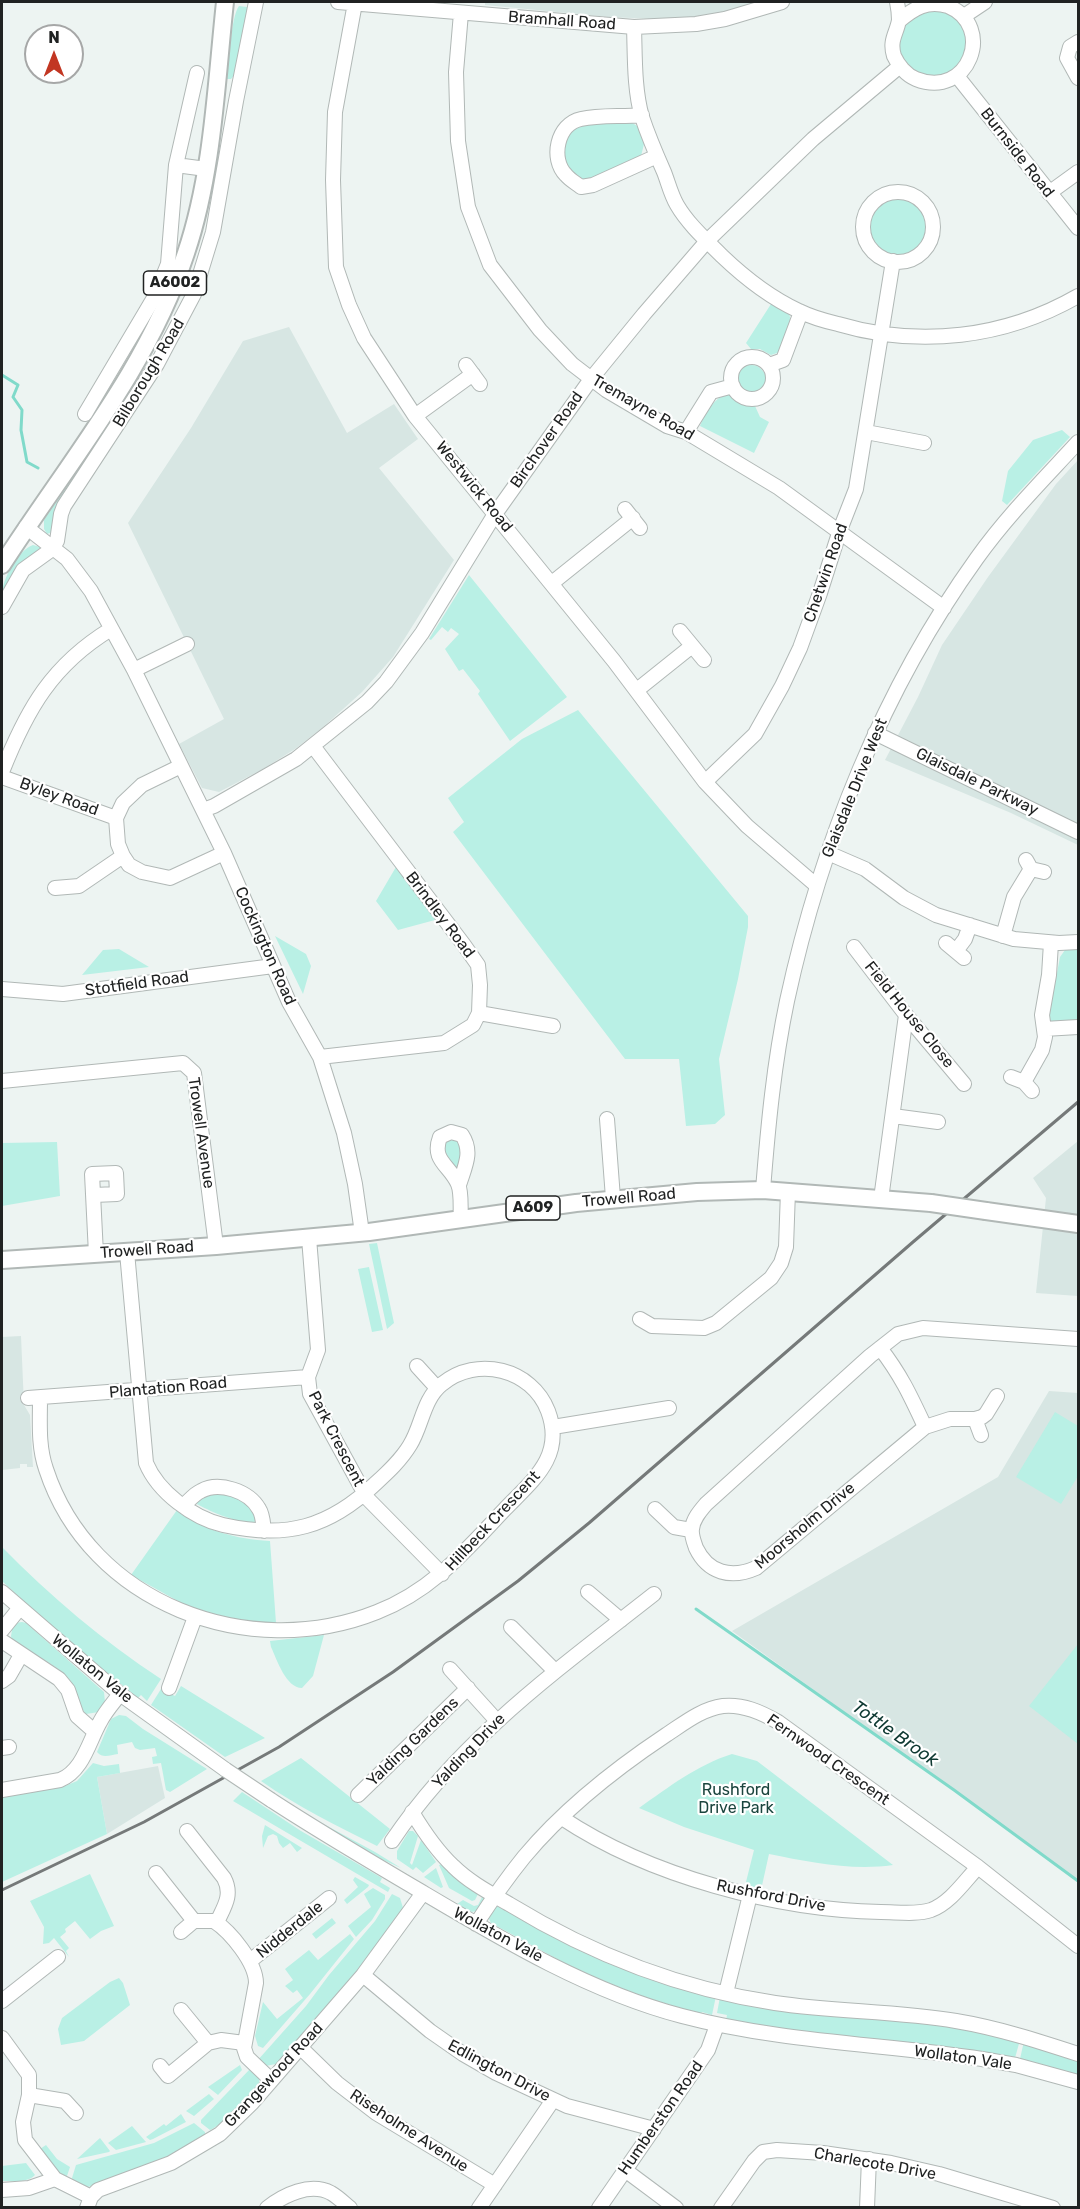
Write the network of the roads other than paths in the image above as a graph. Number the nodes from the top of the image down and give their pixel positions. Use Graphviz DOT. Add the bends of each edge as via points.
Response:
graph roads {
  1 [pos="225,2"];
  2 [pos="256,2"];
  3 [pos="338,2"];
  4 [pos="782,2"];
  5 [pos="897,2"];
  6 [pos="929,2"];
  7 [pos="985,2"];
  8 [pos="355,3"];
  9 [pos="440,6"];
  10 [pos="461,13"];
  11 [pos="964,16"];
  12 [pos="899,21"];
  13 [pos="634,27"];
  14 [pos="1078,42"];
  15 [pos="900,66"];
  16 [pos="197,73"];
  17 [pos="957,76"];
  18 [pos="1078,78"];
  19 [pos="642,116"];
  20 [pos="657,156"];
  21 [pos="176,165"];
  22 [pos="206,169"];
  23 [pos="1078,172"];
  24 [pos="1049,192"];
  25 [pos="1078,228"];
  26 [pos="706,241"];
  27 [pos="893,261"];
  28 [pos="1078,296"];
  29 [pos="801,312"];
  30 [pos="881,335"];
  31 [pos="769,365"];
  32 [pos="473,374"];
  33 [pos="591,379"];
  34 [pos="733,386"];
  35 [pos="85,414"];
  36 [pos="415,416"];
  37 [pos="686,432"];
  38 [pos="866,432"];
  39 [pos="1078,442"];
  40 [pos="923,444"];
  41 [pos="495,514"];
  42 [pos="633,518"];
  43 [pos="26,527"];
  44 [pos="840,530"];
  45 [pos="54,547"];
  46 [pos="2,565"];
  47 [pos="552,583"];
  48 [pos="2,607"];
  49 [pos="944,608"];
  50 [pos="111,629"];
  51 [pos="680,631"];
  52 [pos="187,644"];
  53 [pos="692,646"];
  54 [pos="704,660"];
  55 [pos="134,670"];
  56 [pos="637,690"];
  57 [pos="875,733"];
  58 [pos="313,746"];
  59 [pos="181,766"];
  60 [pos="2,772"];
  61 [pos="2,777"];
  62 [pos="705,782"];
  63 [pos="203,810"];
  64 [pos="116,818"];
  65 [pos="1078,832"];
  66 [pos="224,854"];
  67 [pos="828,854"];
  68 [pos="123,856"];
  69 [pos="1034,867"];
  70 [pos="817,886"];
  71 [pos="55,888"];
  72 [pos="970,925"];
  73 [pos="1003,936"];
  74 [pos="1078,942"];
  75 [pos="1051,943"];
  76 [pos="854,947"];
  77 [pos="955,951"];
  78 [pos="273,966"];
  79 [pos="2,989"];
  80 [pos="479,1013"];
  81 [pos="906,1015"];
  82 [pos="553,1026"];
  83 [pos="1078,1027"];
  84 [pos="1044,1029"];
  85 [pos="1078,1036"];
  86 [pos="320,1056"];
  87 [pos="2,1081"];
  88 [pos="964,1083"];
  89 [pos="1022,1083"];
  90 [pos="893,1116"];
  91 [pos="607,1119"];
  92 [pos="938,1122"];
  93 [pos="459,1185"];
  94 [pos="764,1190"];
  95 [pos="789,1191"];
  96 [pos="94,1195"];
  97 [pos="614,1198"];
  98 [pos="881,1199"];
  99 [pos="461,1218"];
  100 [pos="1078,1224"];
  101 [pos="362,1233"];
  102 [pos="309,1238"];
  103 [pos="216,1246"];
  104 [pos="127,1252"];
  105 [pos="96,1254"];
  106 [pos="2,1260"];
  107 [pos="640,1319"];
  108 [pos="1078,1339"];
  109 [pos="880,1348"];
  110 [pos="417,1366"];
  111 [pos="308,1377"];
  112 [pos="438,1388"];
  113 [pos="139,1391"];
  114 [pos="997,1396"];
  115 [pos="34,1399"];
  116 [pos="661,1412"];
  117 [pos="975,1419"];
  118 [pos="553,1426"];
  119 [pos="925,1427"];
  120 [pos="981,1435"];
  121 [pos="364,1494"];
  122 [pos="183,1506"];
  123 [pos="655,1509"];
  124 [pos="692,1530"];
  125 [pos="264,1531"];
  126 [pos="442,1574"];
  127 [pos="2,1592"];
  128 [pos="588,1592"];
  129 [pos="653,1593"];
  130 [pos="19,1609"];
  131 [pos="195,1617"];
  132 [pos="621,1620"];
  133 [pos="511,1627"];
  134 [pos="2,1630"];
  135 [pos="2,1641"];
  136 [pos="21,1655"];
  137 [pos="450,1669"];
  138 [pos="554,1670"];
  139 [pos="2,1681"];
  140 [pos="169,1688"];
  141 [pos="468,1688"];
  142 [pos="120,1694"];
  143 [pos="497,1721"];
  144 [pos="95,1732"];
  145 [pos="2,1786"];
  146 [pos="358,1795"];
  147 [pos="412,1812"];
  148 [pos="562,1818"];
  149 [pos="187,1832"];
  150 [pos="392,1841"];
  151 [pos="978,1867"];
  152 [pos="156,1873"];
  153 [pos="423,1893"];
  154 [pos="495,1895"];
  155 [pos="750,1895"];
  156 [pos="329,1898"];
  157 [pos="194,1921"];
  158 [pos="217,1922"];
  159 [pos="476,1924"];
  160 [pos="181,1932"];
  161 [pos="1078,1946"];
  162 [pos="58,1957"];
  163 [pos="250,1961"];
  164 [pos="363,1976"];
  165 [pos="726,1993"];
  166 [pos="2,2001"];
  167 [pos="181,2010"];
  168 [pos="717,2025"];
  169 [pos="2,2038"];
  170 [pos="208,2043"];
  171 [pos="244,2043"];
  172 [pos="301,2048"];
  173 [pos="1078,2054"];
  174 [pos="160,2066"];
  175 [pos="272,2080"];
  176 [pos="1078,2082"];
  177 [pos="29,2095"];
  178 [pos="553,2100"];
  179 [pos="76,2113"];
  180 [pos="654,2129"];
  181 [pos="869,2159"];
  182 [pos="625,2170"];
  183 [pos="55,2179"];
  184 [pos="495,2185"];
  185 [pos="2,2190"];
  186 [pos="89,2202"];
  187 [pos="267,2208"];
  188 [pos="351,2208"];
  189 [pos="479,2208"];
  190 [pos="599,2208"];
  191 [pos="676,2208"];
  192 [pos="720,2208"];
  193 [pos="867,2208"];
  194 [pos="1053,2208"];
  1 -- 22 [label="main road, Bilborough Road / A6002"];
  2 -- 45 [label="street, Bilborough Road" via="213,231 194,294 158,364 64,506"];
  3 -- 8 [label="street, Bramhall Road"];
  4 -- 13 [label="street, Bramhall Road" via="696,24"];
  5 -- 12 [label="street"];
  6 -- 11 [label="street" via="943,4"];
  6 -- 12 [label="street" via="918,5"];
  7 -- 11 [label="street"];
  8 -- 9 [label="street, Bramhall Road"];
  8 -- 36 [label="street, Westwick Road" via="335,112 336,267 364,338"];
  9 -- 10 [label="street, Bramhall Road"];
  10 -- 13 [label="street, Bramhall Road"];
  10 -- 33 [label="street, Tremayne Road" via="456,72 458,141 471,215 490,265 540,330"];
  11 -- 17 [label="street" via="973,43 971,56"];
  12 -- 15 [label="street" via="892,44"];
  13 -- 19 [label="street"];
  14 -- 18 [label="street" via="1070,47 1067,58"];
  15 -- 17 [label="street" via="925,82 941,83"];
  15 -- 26 [label="street, Birchover Road" via="813,139"];
  16 -- 21 [label="street, Bilborough Road"];
  17 -- 24 [label="street, Burnside Road"];
  19 -- 20 [label="street"];
  19 -- 20 [label="street" via="579,119 567,126 557,142 558,158 564,174 581,187"];
  20 -- 26 [label="street" via="677,206"];
  21 -- 22 [label="street"];
  21 -- 35 [label="street, Bilborough Road" via="172,241 163,279"];
  22 -- 43 [label="main road, Bilborough Road / A6002" via="186,253 143,352"];
  23 -- 24 [label="street"];
  24 -- 25 [label="street, Burnside Road"];
  26 -- 29 [label="street" via="761,288"];
  26 -- 33 [label="street, Birchover Road"];
  27 -- 27 [label="street" via="916,256 931,237 933,225 925,205 905,192 881,196 864,216 868,245 881,258"];
  27 -- 30 [label="street, Chetwin Road"];
  28 -- 30 [label="street" via="1060,307 996,329 936,337"];
  29 -- 30 [label="street"];
  29 -- 31 [label="street" via="783,360"];
  30 -- 38 [label="street, Chetwin Road"];
  31 -- 34 [label="street" via="760,358 746,357 734,367"];
  31 -- 34 [label="street" via="772,384 761,397 747,398"];
  32 -- 36 [label="street"];
  33 -- 37 [label="street, Tremayne Road" via="667,426"];
  33 -- 41 [label="street, Birchover Road"];
  34 -- 37 [label="street" via="711,392"];
  36 -- 41 [label="street, Westwick Road"];
  37 -- 44 [label="street, Tremayne Road"];
  38 -- 40 [label="street"];
  38 -- 44 [label="street, Chetwin Road" via="856,489"];
  39 -- 49 [label="street, Glaisdale Drive West" via="1011,514"];
  41 -- 47 [label="street, Westwick Road"];
  41 -- 58 [label="street, Birchover Road" via="422,633 386,682"];
  42 -- 47 [label="street"];
  43 -- 45 [label="street, Cockington Road"];
  43 -- 46 [label="main road, Bilborough Road / A6002"];
  44 -- 49 [label="street, Tremayne Road"];
  44 -- 62 [label="street, Chetwin Road" via="800,648 782,686 755,734"];
  45 -- 48 [label="street" via="23,570"];
  45 -- 50 [label="street, Cockington Road" via="81,575"];
  47 -- 56 [label="street, Westwick Road"];
  49 -- 57 [label="street, Glaisdale Drive West"];
  50 -- 55 [label="street, Cockington Road"];
  50 -- 60 [label="street" via="77,652 52,678 18,731"];
  51 -- 53 [label="street"];
  52 -- 55 [label="street"];
  53 -- 54 [label="street"];
  53 -- 56 [label="street"];
  55 -- 59 [label="street, Cockington Road"];
  56 -- 62 [label="street, Westwick Road"];
  57 -- 65 [label="street, Glaisdale Parkway"];
  57 -- 67 [label="street, Glaisdale Drive West"];
  58 -- 63 [label="street, Birchover Road"];
  58 -- 80 [label="street, Brindley Road" via="477,965"];
  59 -- 63 [label="street, Cockington Road"];
  59 -- 64 [label="street" via="142,785 123,803"];
  61 -- 64 [label="street, Byley Road"];
  62 -- 70 [label="street, Westwick Road"];
  63 -- 66 [label="street, Cockington Road"];
  64 -- 68 [label="street"];
  66 -- 68 [label="street" via="170,878 142,872 129,865"];
  66 -- 78 [label="street, Cockington Road"];
  67 -- 70 [label="street, Glaisdale Drive West"];
  67 -- 72 [label="street" via="865,869 918,907"];
  68 -- 71 [label="street" via="79,886"];
  69 -- 73 [label="street" via="1014,897"];
  70 -- 94 [label="street, Glaisdale Drive West" via="787,1002 770,1113"];
  72 -- 73 [label="street"];
  72 -- 77 [label="street"];
  73 -- 75 [label="street"];
  74 -- 75 [label="street"];
  75 -- 84 [label="street" via="1042,1015"];
  76 -- 81 [label="street, Field House Close"];
  78 -- 79 [label="street, Stotfield Road" via="63,994"];
  78 -- 86 [label="street, Cockington Road"];
  80 -- 82 [label="street"];
  80 -- 86 [label="street" via="473,1025 444,1043"];
  81 -- 88 [label="street, Field House Close"];
  81 -- 90 [label="street"];
  83 -- 84 [label="street"];
  83 -- 85 [label="street"];
  84 -- 89 [label="street" via="1042,1050"];
  86 -- 101 [label="street, Cockington Road" via="344,1133"];
  87 -- 103 [label="street, Trowell Avenue" via="183,1063 194,1073"];
  90 -- 92 [label="street"];
  90 -- 98 [label="street"];
  91 -- 97 [label="street"];
  93 -- 99 [label="street"];
  94 -- 95 [label="main road, Trowell Road / A609"];
  94 -- 97 [label="main road, Trowell Road / A609"];
  95 -- 98 [label="main road, Trowell Road / A609"];
  95 -- 107 [label="street" via="782,1263 720,1328 696,1329 663,1322 652,1326"];
  96 -- 105 [label="street"];
  97 -- 99 [label="main road, Trowell Road / A609"];
  98 -- 100 [label="main road, Trowell Road / A609, bridge"];
  99 -- 101 [label="main road, Trowell Road / A609"];
  101 -- 102 [label="main road, Trowell Road / A609"];
  102 -- 103 [label="main road, Trowell Road / A609"];
  102 -- 111 [label="street, Park Crescent" via="318,1350"];
  103 -- 104 [label="main road, Trowell Road / A609"];
  104 -- 105 [label="main road, Trowell Road / A609"];
  104 -- 113 [label="street"];
  105 -- 106 [label="main road, Trowell Road / A609"];
  108 -- 109 [label="street" via="923,1329 898,1334"];
  109 -- 119 [label="street" via="909,1390"];
  109 -- 124 [label="street" via="706,1504"];
  110 -- 112 [label="street"];
  111 -- 113 [label="street, Plantation Road"];
  111 -- 121 [label="street, Park Crescent" via="314,1404"];
  112 -- 118 [label="street" via="460,1372 480,1368 501,1370 523,1379 539,1394"];
  112 -- 121 [label="street" via="409,1447"];
  113 -- 115 [label="street, Plantation Road"];
  113 -- 122 [label="street" via="146,1463"];
  114 -- 117 [label="street" via="986,1414"];
  115 -- 131 [label="street, Hillbeck Crescent" via="46,1469 81,1537 126,1579"];
  116 -- 118 [label="street"];
  117 -- 119 [label="street, Moorsholm Drive" via="950,1419"];
  117 -- 120 [label="street"];
  118 -- 126 [label="street, Hillbeck Crescent" via="553,1444 542,1470"];
  119 -- 124 [label="street, Moorsholm Drive" via="756,1568 731,1574 712,1569 701,1557"];
  121 -- 125 [label="street" via="316,1523"];
  121 -- 126 [label="street, Park Crescent"];
  122 -- 125 [label="street" via="218,1524"];
  122 -- 125 [label="street" via="205,1489 228,1488 254,1502"];
  123 -- 124 [label="street" via="674,1527"];
  126 -- 131 [label="street, Hillbeck Crescent" via="379,1612 327,1626 267,1630"];
  127 -- 130 [label="street, Wollaton Vale"];
  128 -- 132 [label="street"];
  129 -- 132 [label="street, Yalding Drive"];
  130 -- 134 [label="street"];
  130 -- 142 [label="street, Wollaton Vale"];
  131 -- 140 [label="street"];
  132 -- 138 [label="street, Yalding Drive"];
  133 -- 138 [label="street"];
  135 -- 136 [label="street"];
  136 -- 139 [label="street"];
  136 -- 144 [label="street" via="59,1679 68,1690 77,1716"];
  137 -- 141 [label="street, Yalding Gardens"];
  138 -- 143 [label="street, Yalding Drive"];
  141 -- 143 [label="street, Yalding Gardens"];
  141 -- 146 [label="street, Yalding Gardens"];
  142 -- 144 [label="street"];
  142 -- 153 [label="street, Wollaton Vale, bridge" via="271,1800"];
  143 -- 147 [label="street, Yalding Drive"];
  144 -- 145 [label="street" via="69,1776"];
  147 -- 150 [label="street, Yalding Drive"];
  147 -- 154 [label="street, Wollaton Vale" via="454,1868"];
  148 -- 151 [label="street, Fernwood Crescent" via="610,1775 699,1714 723,1706 739,1706 778,1722"];
  148 -- 154 [label="street, Fernwood Crescent"];
  148 -- 155 [label="street, Rushford Drive" via="652,1864"];
  149 -- 158 [label="street" via="228,1886 226,1903"];
  151 -- 155 [label="street, Rushford Drive" via="946,1901 924,1911 854,1911"];
  151 -- 161 [label="street, Fernwood Crescent"];
  152 -- 157 [label="street"];
  153 -- 159 [label="street, Wollaton Vale"];
  153 -- 164 [label="street, Grangewood Road"];
  154 -- 159 [label="street, Fernwood Crescent"];
  154 -- 165 [label="street, Wollaton Vale" via="598,1952"];
  155 -- 165 [label="street"];
  156 -- 163 [label="street, Nidderdale"];
  157 -- 158 [label="street"];
  157 -- 160 [label="street"];
  158 -- 163 [label="street, Nidderdale"];
  159 -- 168 [label="street, Wollaton Vale" via="612,1992"];
  162 -- 166 [label="street"];
  163 -- 171 [label="street, Nidderdale" via="256,1983"];
  164 -- 172 [label="street, Grangewood Road"];
  164 -- 178 [label="street, Edlington Drive" via="463,2054"];
  165 -- 173 [label="street, Wollaton Vale" via="776,2003 957,2021"];
  167 -- 170 [label="street"];
  168 -- 176 [label="street, Wollaton Vale" via="982,2059"];
  168 -- 180 [label="street, Humberston Road" via="708,2050"];
  169 -- 177 [label="street" via="28,2072"];
  170 -- 171 [label="street"];
  170 -- 174 [label="street" via="168,2076"];
  171 -- 175 [label="street" via="247,2057"];
  172 -- 175 [label="street, Grangewood Road"];
  172 -- 184 [label="street, Riseholme Avenue" via="360,2102"];
  175 -- 186 [label="street, Grangewood Road" via="220,2134 171,2163 103,2187"];
  177 -- 179 [label="street" via="65,2101"];
  177 -- 183 [label="street" via="23,2122 25,2140"];
  178 -- 180 [label="street, Edlington Drive"];
  178 -- 184 [label="street"];
  180 -- 182 [label="street, Humberston Road"];
  181 -- 192 [label="street, Charlecote Drive" via="764,2152"];
  181 -- 193 [label="street"];
  181 -- 194 [label="street, Charlecote Drive" via="939,2174"];
  182 -- 190 [label="street, Humberston Road"];
  182 -- 191 [label="street"];
  183 -- 185 [label="street" via="29,2188"];
  183 -- 186 [label="street"];
  184 -- 189 [label="street"];
  187 -- 188 [label="street" via="292,2193 312,2189 330,2193"];
}
